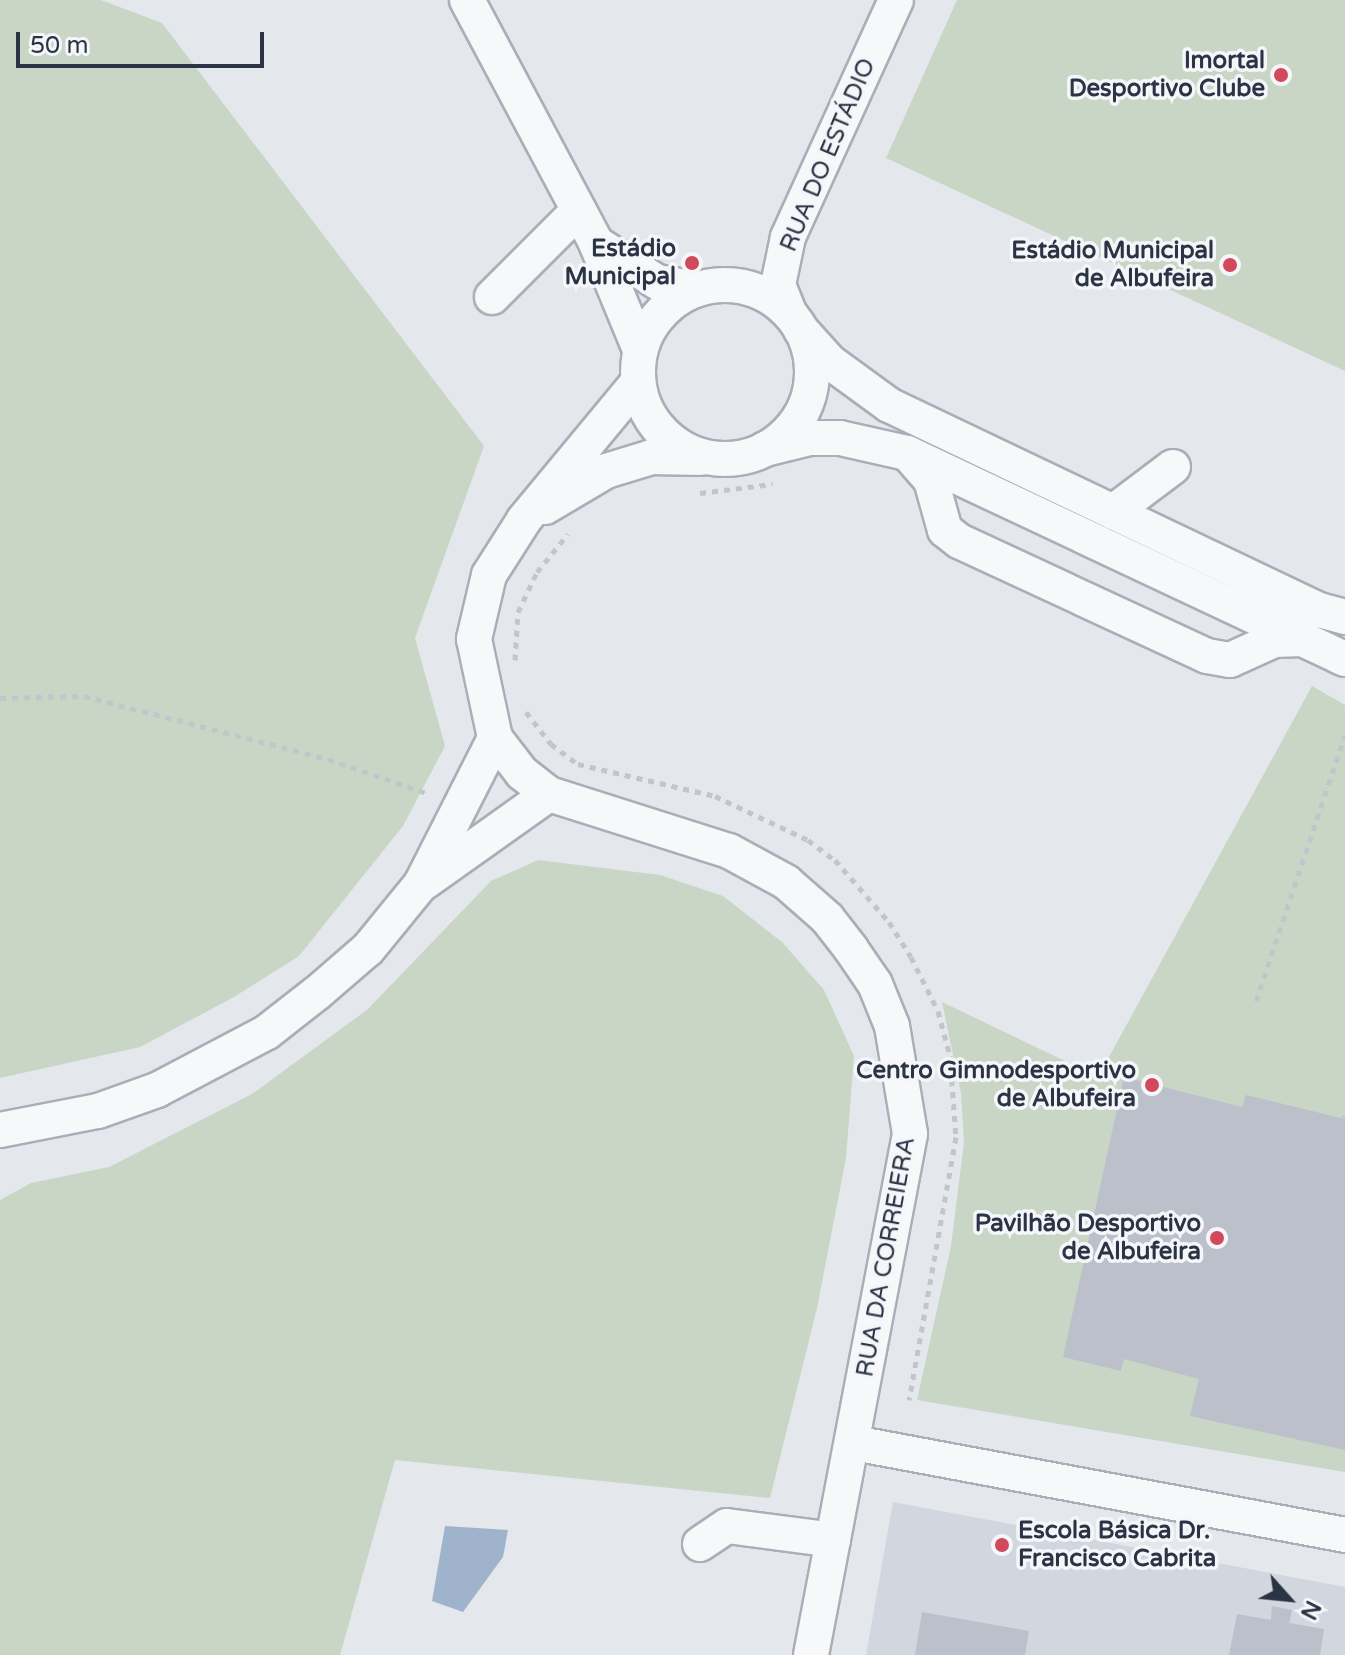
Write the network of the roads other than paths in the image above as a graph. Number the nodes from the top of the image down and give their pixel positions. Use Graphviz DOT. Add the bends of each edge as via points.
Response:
graph roads {
  1 [pos="467,0"];
  2 [pos="896,0"];
  3 [pos="578,211"];
  4 [pos="596,243"];
  5 [pos="696,289"];
  6 [pos="492,297"];
  7 [pos="795,321"];
  8 [pos="639,366"];
  9 [pos="765,449"];
  10 [pos="907,453"];
  11 [pos="707,458"];
  12 [pos="1173,467"];
  13 [pos="1113,512"];
  14 [pos="524,520"];
  15 [pos="1345,617"];
  16 [pos="1302,639"];
  17 [pos="1345,659"];
  18 [pos="495,738"];
  19 [pos="549,794"];
  20 [pos="421,884"];
  21 [pos="0,1130"];
  22 [pos="854,1443"];
  23 [pos="1345,1535"];
  24 [pos="833,1540"];
  25 [pos="700,1544"];
  26 [pos="811,1655"];
  1 -- 3 [label="street, RUA DO ESTÁDIO"];
  2 -- 7 [label="street, RUA DO ESTÁDIO" via="788,237 778,285"];
  3 -- 4 [label="street, RUA DO ESTÁDIO"];
  3 -- 6 [label="street"];
  4 -- 5 [label="street, RUA DO ESTÁDIO" via="657,282"];
  4 -- 8 [label="street, RUA DO ESTÁDIO"];
  5 -- 7 [label="street, RUA DO ESTÁDIO" via="739,285 774,298"];
  5 -- 8 [label="street" via="653,321"];
  7 -- 9 [label="street, RUA DO ESTÁDIO" via="810,349 811,391 800,418"];
  7 -- 13 [label="street" via="830,362 889,405"];
  8 -- 11 [label="street, RUA DO ESTÁDIO" via="647,412 665,437"];
  8 -- 14 [label="street, RUA DA CORREIERA"];
  9 -- 10 [label="street" via="810,438 840,438"];
  9 -- 11 [label="street, RUA DO ESTÁDIO" via="745,458"];
  10 -- 16 [label="street"];
  10 -- 16 [label="street" via="931,480 945,530 959,541 1207,656 1230,660 1274,640"];
  11 -- 14 [label="street" via="652,457 606,471"];
  12 -- 13 [label="street"];
  13 -- 15 [label="street" via="1319,610"];
  14 -- 18 [label="street, RUA DA CORREIERA" via="489,575 474,639"];
  16 -- 17 [label="street"];
  18 -- 19 [label="street, RUA DA CORREIERA" via="522,773"];
  18 -- 20 [label="street"];
  19 -- 20 [label="street"];
  19 -- 22 [label="street, RUA DA CORREIERA" via="729,851 786,882 827,918 875,984 892,1026 910,1134"];
  20 -- 21 [label="street" via="358,958 267,1032 215,1064 98,1111"];
  22 -- 23 [label="street"];
  22 -- 24 [label="street, RUA DA CORREIERA"];
  24 -- 25 [label="street" via="727,1526"];
  24 -- 26 [label="street, RUA DA CORREIERA"];
}
